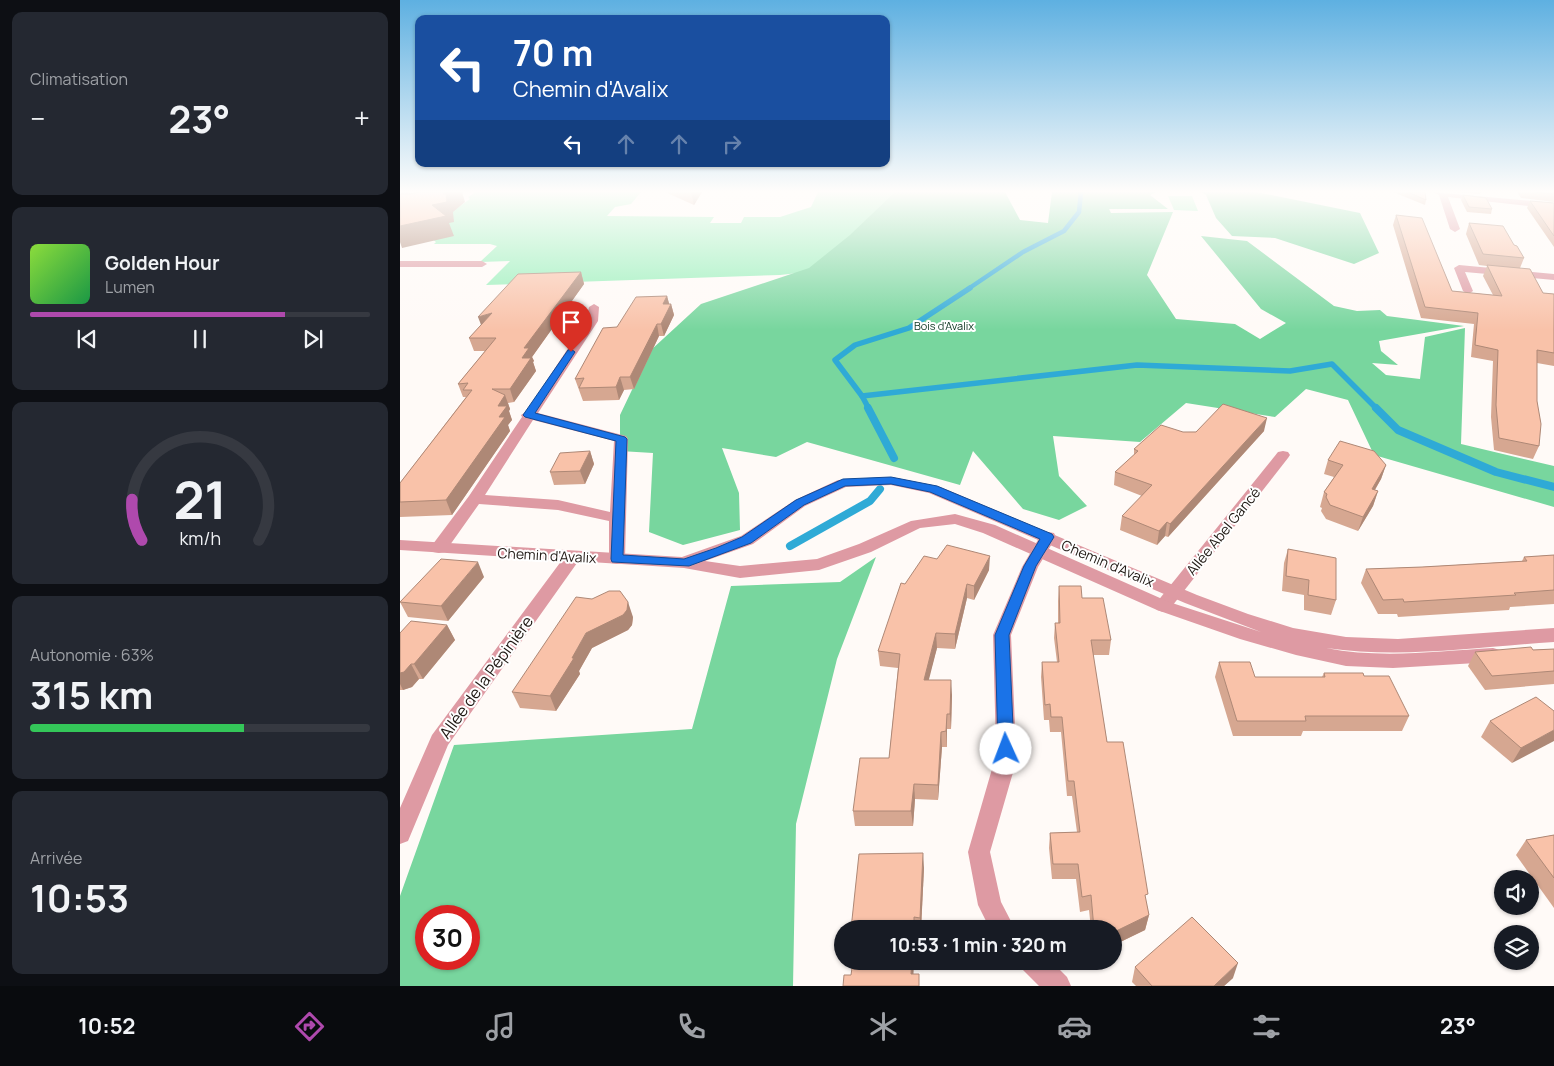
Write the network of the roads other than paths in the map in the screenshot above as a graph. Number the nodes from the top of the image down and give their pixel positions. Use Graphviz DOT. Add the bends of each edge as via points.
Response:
graph roads {
  1 [pos="400,264"];
  2 [pos="482,264"];
  3 [pos="1554,277"];
  4 [pos="1468,291"];
  5 [pos="594,307"];
  6 [pos="528,415"];
  7 [pos="1283,455"];
  8 [pos="475,499"];
  9 [pos="617,518"];
  10 [pos="1044,544"];
  11 [pos="400,545"];
  12 [pos="439,548"];
  13 [pos="574,556"];
  14 [pos="617,559"];
  15 [pos="684,563"];
  16 [pos="1174,592"];
  17 [pos="1163,606"];
  18 [pos="1554,635"];
  19 [pos="1554,650"];
  20 [pos="400,834"];
  21 [pos="998,920"];
  22 [pos="1041,970"];
  23 [pos="1058,986"];
  1 -- 2 [label="street"];
  3 -- 4 [label="street" via="1459,268"];
  5 -- 6 [label="street" via="592,321"];
  6 -- 8 [label="street"];
  6 -- 9 [label="street" via="621,439"];
  7 -- 16 [label="street, Allée Abel Gancé"];
  8 -- 9 [label="street" via="558,505"];
  8 -- 12 [label="street"];
  9 -- 14 [label="street"];
  10 -- 15 [label="street, Chemin d'Avalix" via="955,519 917,524 820,564 740,572"];
  10 -- 15 [label="street, Chemin d'Avalix" via="933,489 891,481 843,483 800,503 747,540"];
  10 -- 16 [label="street, Chemin d'Avalix"];
  10 -- 17 [label="street, Chemin d'Avalix" via="1097,579"];
  10 -- 21 [label="street" via="1030,566 1002,635 1006,749 979,852 990,905"];
  11 -- 12 [label="street, Chemin d'Avalix"];
  12 -- 13 [label="street, Chemin d'Avalix"];
  13 -- 14 [label="street, Chemin d'Avalix"];
  13 -- 20 [label="street, Allée de la Pépinière" via="439,741"];
  14 -- 15 [label="street, Chemin d'Avalix"];
  16 -- 17 [label="street, Allée Abel Gancé"];
  16 -- 18 [label="street, Chemin d'Avalix" via="1261,625 1312,639 1348,644 1391,646"];
  17 -- 19 [label="street, Chemin d'Avalix" via="1246,634 1346,659 1393,661"];
  22 -- 23 [label="street"];
}
